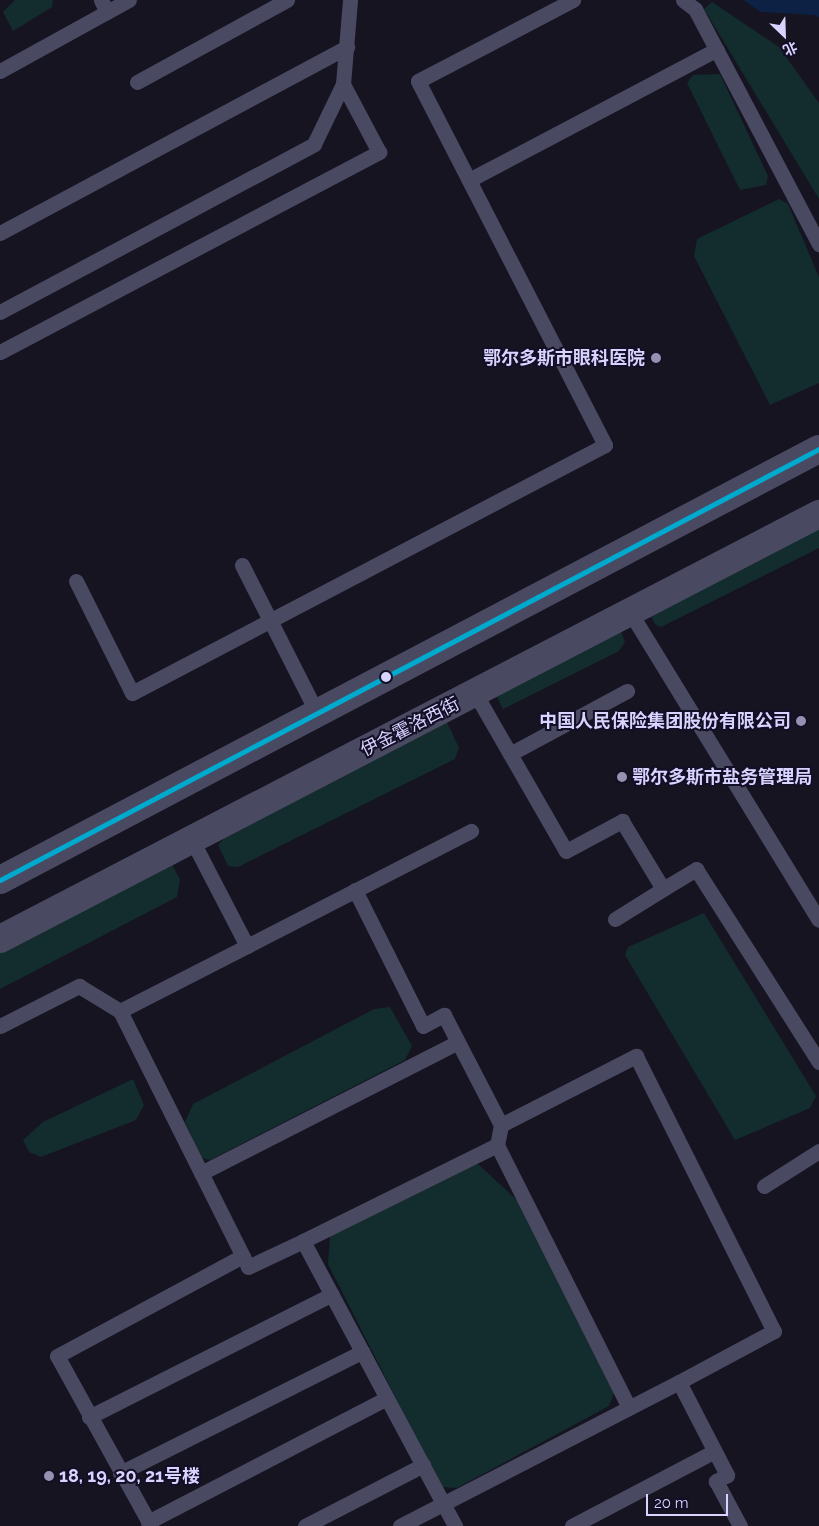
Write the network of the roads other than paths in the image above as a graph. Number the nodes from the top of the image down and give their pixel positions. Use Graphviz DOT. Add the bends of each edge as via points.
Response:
graph roads {
  1 [pos="129,0"];
  2 [pos="287,0"];
  3 [pos="350,0"];
  4 [pos="573,0"];
  5 [pos="684,0"];
  6 [pos="104,6"];
  7 [pos="346,47"];
  8 [pos="717,50"];
  9 [pos="0,72"];
  10 [pos="137,82"];
  11 [pos="343,84"];
  12 [pos="469,180"];
  13 [pos="0,233"];
  14 [pos="819,244"];
  15 [pos="0,312"];
  16 [pos="0,352"];
  17 [pos="819,449"];
  18 [pos="819,514"];
  19 [pos="242,565"];
  20 [pos="76,581"];
  21 [pos="630,612"];
  22 [pos="271,622"];
  23 [pos="627,691"];
  24 [pos="475,693"];
  25 [pos="317,713"];
  26 [pos="510,754"];
  27 [pos="470,831"];
  28 [pos="192,840"];
  29 [pos="0,880"];
  30 [pos="663,889"];
  31 [pos="355,890"];
  32 [pos="615,919"];
  33 [pos="819,920"];
  34 [pos="0,939"];
  35 [pos="247,946"];
  36 [pos="120,1011"];
  37 [pos="0,1026"];
  38 [pos="458,1042"];
  39 [pos="819,1062"];
  40 [pos="500,1125"];
  41 [pos="497,1145"];
  42 [pos="819,1151"];
  43 [pos="201,1173"];
  44 [pos="764,1186"];
  45 [pos="303,1241"];
  46 [pos="243,1256"];
  47 [pos="332,1294"];
  48 [pos="362,1352"];
  49 [pos="679,1382"];
  50 [pos="387,1398"];
  51 [pos="629,1407"];
  52 [pos="89,1417"];
  53 [pos="715,1451"];
  54 [pos="423,1465"];
  55 [pos="120,1473"];
  56 [pos="443,1503"];
  57 [pos="149,1524"];
  58 [pos="305,1526"];
  59 [pos="400,1526"];
  60 [pos="455,1526"];
  61 [pos="572,1526"];
  62 [pos="739,1526"];
  1 -- 6 [label="lane"];
  2 -- 10 [label="lane"];
  3 -- 7 [label="lane"];
  4 -- 12 [label="lane" via="418,81"];
  5 -- 8 [label="lane" via="695,9"];
  6 -- 9 [label="lane"];
  7 -- 11 [label="lane"];
  7 -- 13 [label="lane"];
  8 -- 12 [label="lane"];
  8 -- 14 [label="lane"];
  11 -- 15 [label="lane" via="314,144"];
  11 -- 16 [label="lane" via="379,152"];
  12 -- 22 [label="lane" via="605,445"];
  17 -- 25 [label="street"];
  18 -- 21 [label="street, 伊金霍洛西街"];
  19 -- 22 [label="lane"];
  20 -- 22 [label="lane" via="132,693"];
  21 -- 24 [label="street, 伊金霍洛西街"];
  21 -- 33 [label="lane"];
  22 -- 25 [label="lane"];
  23 -- 26 [label="lane"];
  24 -- 26 [label="lane"];
  24 -- 28 [label="street, 伊金霍洛西街"];
  25 -- 29 [label="street"];
  26 -- 30 [label="lane" via="566,851 622,821"];
  27 -- 31 [label="lane"];
  28 -- 34 [label="street, 伊金霍洛西街"];
  28 -- 35 [label="lane"];
  30 -- 32 [label="lane"];
  30 -- 39 [label="lane" via="696,869"];
  31 -- 35 [label="lane"];
  31 -- 38 [label="lane" via="423,1026 444,1015"];
  35 -- 36 [label="lane"];
  36 -- 37 [label="lane" via="79,986"];
  36 -- 43 [label="lane"];
  38 -- 40 [label="lane"];
  38 -- 43 [label="lane"];
  40 -- 41 [label="lane"];
  40 -- 49 [label="lane" via="636,1056 774,1330"];
  41 -- 45 [label="lane"];
  41 -- 51 [label="lane"];
  42 -- 44 [label="lane"];
  43 -- 46 [label="lane"];
  45 -- 46 [label="lane" via="248,1267"];
  45 -- 47 [label="lane"];
  46 -- 52 [label="lane" via="57,1356"];
  47 -- 48 [label="lane"];
  47 -- 52 [label="lane"];
  48 -- 50 [label="lane"];
  48 -- 55 [label="lane"];
  49 -- 51 [label="lane"];
  49 -- 53 [label="lane"];
  50 -- 54 [label="lane"];
  50 -- 57 [label="lane"];
  51 -- 56 [label="lane"];
  52 -- 55 [label="lane"];
  53 -- 61 [label="lane"];
  53 -- 62 [label="lane" via="727,1475 716,1480"];
  54 -- 56 [label="lane"];
  54 -- 58 [label="lane"];
  55 -- 57 [label="lane"];
  56 -- 59 [label="lane"];
  56 -- 60 [label="lane"];
}
